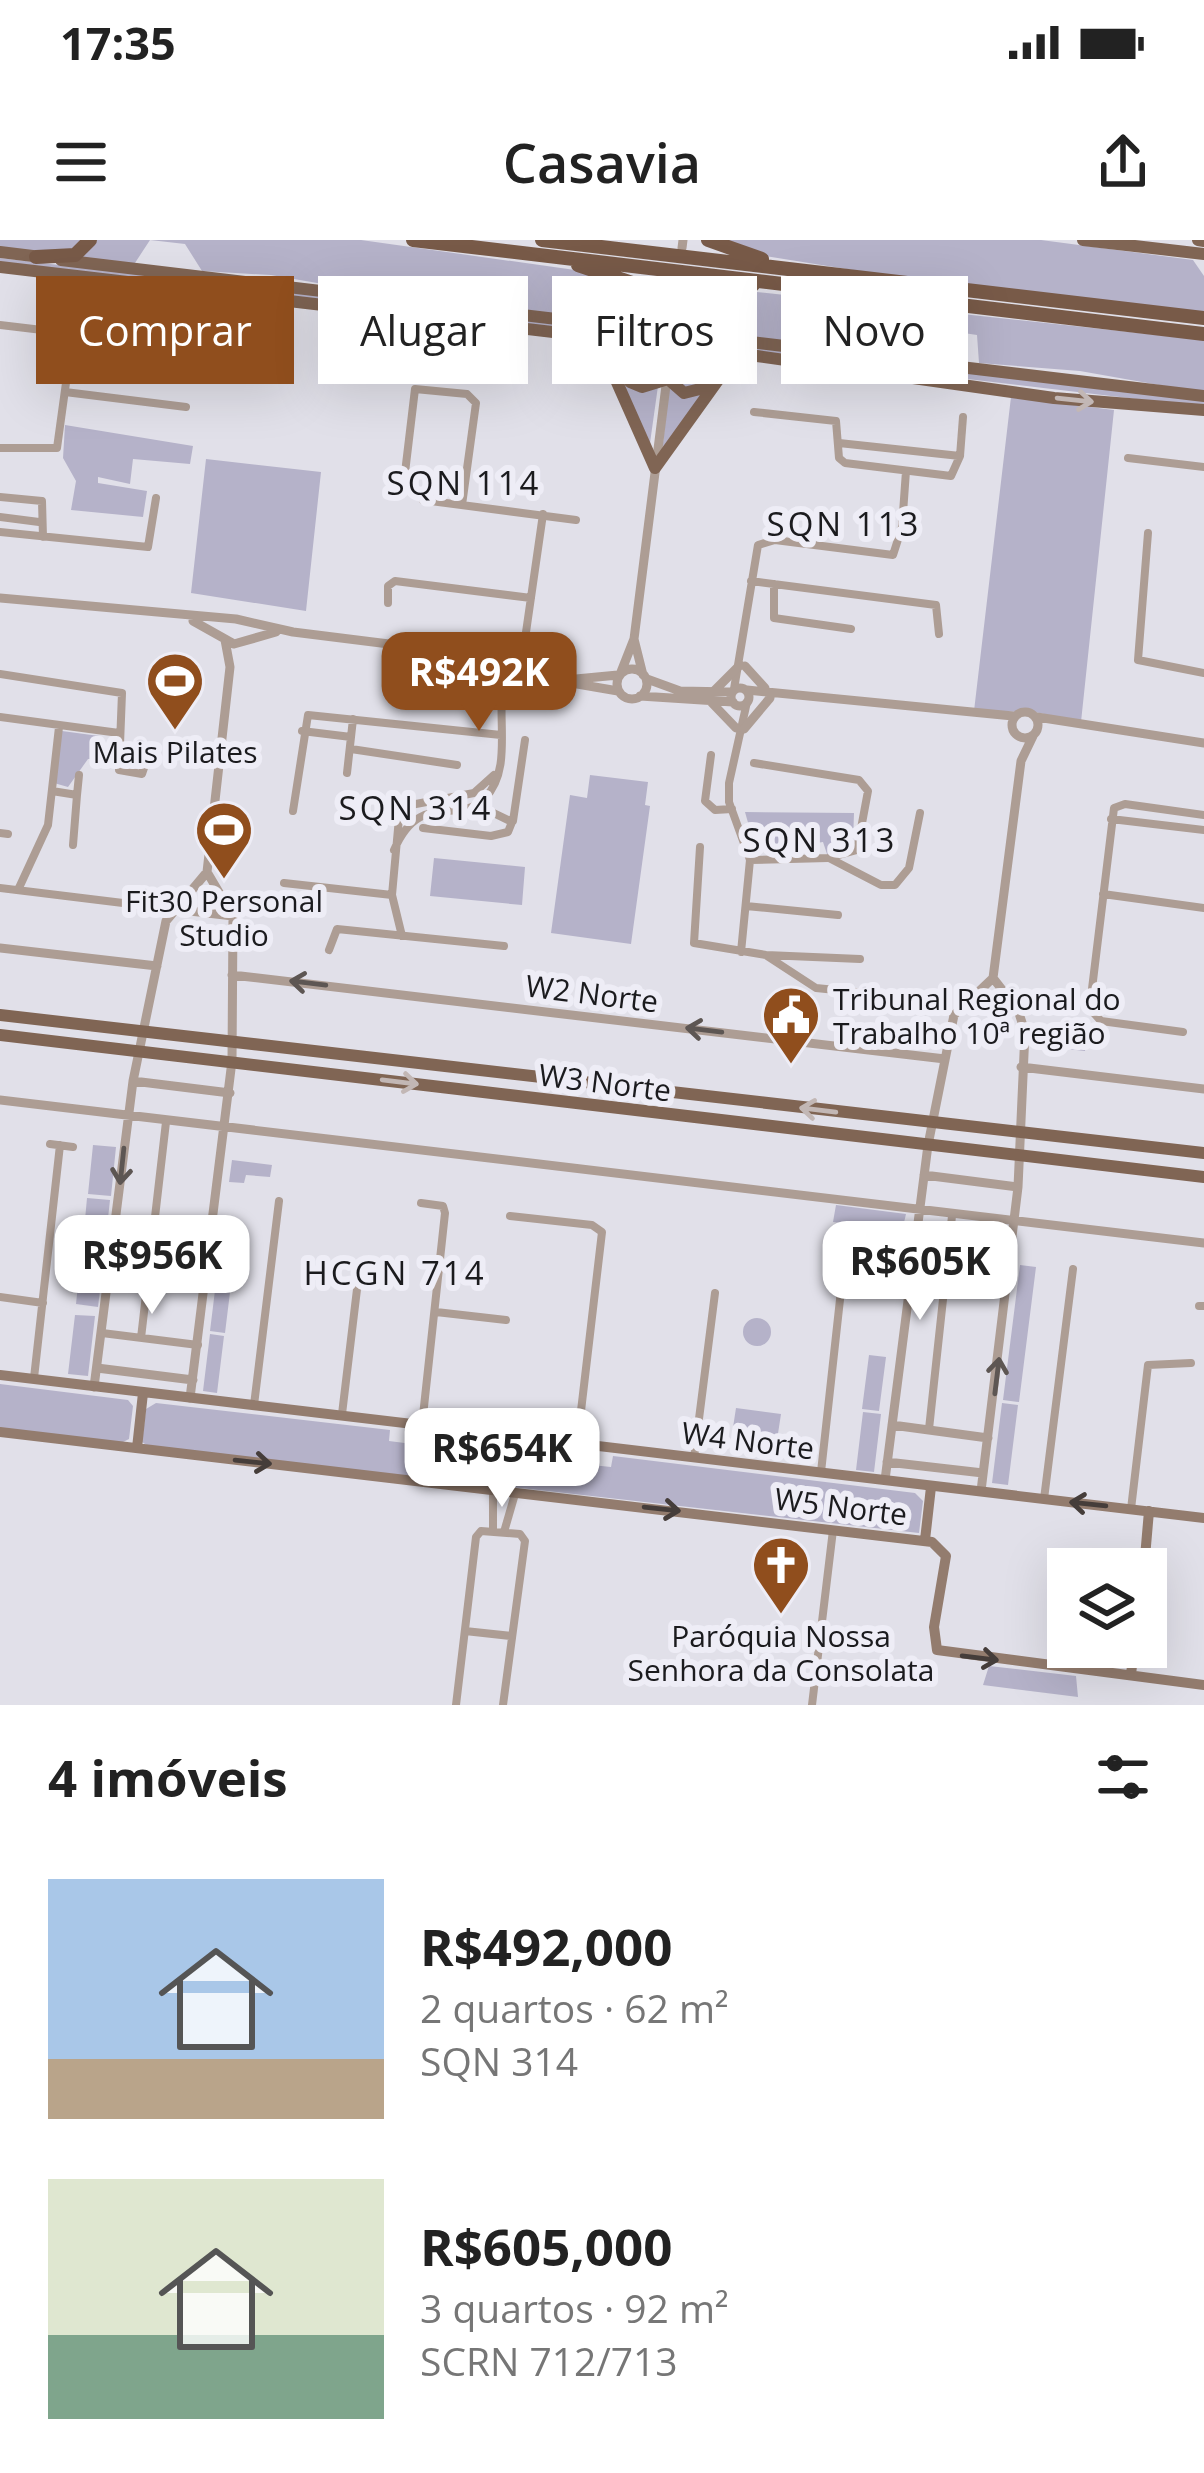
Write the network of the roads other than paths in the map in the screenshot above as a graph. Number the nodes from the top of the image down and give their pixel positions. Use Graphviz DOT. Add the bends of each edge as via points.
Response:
graph roads {
  1 [pos="90,240"];
  2 [pos="413,240"];
  3 [pos="542,240"];
  4 [pos="712,240"];
  5 [pos="1083,240"];
  6 [pos="578,242"];
  7 [pos="0,252"];
  8 [pos="1204,254"];
  9 [pos="36,257"];
  10 [pos="562,258"];
  11 [pos="0,266"];
  12 [pos="801,270"];
  13 [pos="608,276"];
  14 [pos="771,282"];
  15 [pos="757,285"];
  16 [pos="552,318"];
  17 [pos="1204,318"];
  18 [pos="0,325"];
  19 [pos="36,328"];
  20 [pos="552,332"];
  21 [pos="1204,334"];
  22 [pos="757,343"];
  23 [pos="757,356"];
  24 [pos="66,384"];
  25 [pos="618,384"];
  26 [pos="667,384"];
  27 [pos="675,384"];
  28 [pos="707,384"];
  29 [pos="716,384"];
  30 [pos="65,392"];
  31 [pos="1204,395"];
  32 [pos="186,406"];
  33 [pos="1204,410"];
  34 [pos="754,412"];
  35 [pos="963,417"];
  36 [pos="839,443"];
  37 [pos="0,448"];
  38 [pos="960,456"];
  39 [pos="1128,458"];
  40 [pos="1204,466"];
  41 [pos="655,468"];
  42 [pos="906,471"];
  43 [pos="404,481"];
  44 [pos="0,497"];
  45 [pos="156,498"];
  46 [pos="423,500"];
  47 [pos="462,505"];
  48 [pos="543,514"];
  49 [pos="0,517"];
  50 [pos="577,520"];
  51 [pos="39,522"];
  52 [pos="0,532"];
  53 [pos="1148,533"];
  54 [pos="43,536"];
  55 [pos="751,581"];
  56 [pos="774,584"];
  57 [pos="531,598"];
  58 [pos="2,601"];
  59 [pos="388,603"];
  60 [pos="187,618"];
  61 [pos="223,621"];
  62 [pos="244,622"];
  63 [pos="851,628"];
  64 [pos="281,631"];
  65 [pos="939,634"];
  66 [pos="223,637"];
  67 [pos="525,640"];
  68 [pos="634,640"];
  69 [pos="246,641"];
  70 [pos="466,655"];
  71 [pos="481,661"];
  72 [pos="742,664"];
  73 [pos="514,666"];
  74 [pos="230,668"];
  75 [pos="539,670"];
  76 [pos="1204,673"];
  77 [pos="0,674"];
  78 [pos="620,674"];
  79 [pos="645,677"];
  80 [pos="618,691"];
  81 [pos="715,691"];
  82 [pos="770,694"];
  83 [pos="640,696"];
  84 [pos="740,696"];
  85 [pos="502,697"];
  86 [pos="702,699"];
  87 [pos="983,714"];
  88 [pos="1012,716"];
  89 [pos="0,717"];
  90 [pos="1037,717"];
  91 [pos="353,719"];
  92 [pos="1070,724"];
  93 [pos="59,727"];
  94 [pos="740,729"];
  95 [pos="1011,730"];
  96 [pos="302,731"];
  97 [pos="119,733"];
  98 [pos="1036,733"];
  99 [pos="500,735"];
  100 [pos="351,737"];
  101 [pos="525,740"];
  102 [pos="1204,743"];
  103 [pos="351,749"];
  104 [pos="149,753"];
  105 [pos="711,755"];
  106 [pos="1021,761"];
  107 [pos="754,763"];
  108 [pos="457,765"];
  109 [pos="347,773"];
  110 [pos="79,776"];
  111 [pos="52,791"];
  112 [pos="77,795"];
  113 [pos="479,798"];
  114 [pos="452,803"];
  115 [pos="732,809"];
  116 [pos="293,811"];
  117 [pos="920,813"];
  118 [pos="1204,815"];
  119 [pos="1111,819"];
  120 [pos="396,820"];
  121 [pos="512,822"];
  122 [pos="406,826"];
  123 [pos="423,828"];
  124 [pos="1204,830"];
  125 [pos="73,845"];
  126 [pos="700,847"];
  127 [pos="394,850"];
  128 [pos="828,858"];
  129 [pos="750,860"];
  130 [pos="207,872"];
  131 [pos="284,883"];
  132 [pos="0,888"];
  133 [pos="18,890"];
  134 [pos="1103,894"];
  135 [pos="392,895"];
  136 [pos="123,903"];
  137 [pos="746,905"];
  138 [pos="1204,908"];
  139 [pos="172,909"];
  140 [pos="838,915"];
  141 [pos="233,916"];
  142 [pos="402,936"];
  143 [pos="504,946"];
  144 [pos="0,948"];
  145 [pos="329,950"];
  146 [pos="741,952"];
  147 [pos="766,955"];
  148 [pos="860,959"];
  149 [pos="157,966"];
  150 [pos="232,974"];
  151 [pos="993,978"];
  152 [pos="914,998"];
  153 [pos="962,1004"];
  154 [pos="1018,1010"];
  155 [pos="0,1015"];
  156 [pos="58,1022"];
  157 [pos="106,1025"];
  158 [pos="146,1030"];
  159 [pos="1183,1032"];
  160 [pos="0,1035"];
  161 [pos="228,1038"];
  162 [pos="29,1039"];
  163 [pos="68,1042"];
  164 [pos="304,1048"];
  165 [pos="140,1051"];
  166 [pos="352,1054"];
  167 [pos="945,1059"];
  168 [pos="232,1061"];
  169 [pos="1021,1067"];
  170 [pos="284,1068"];
  171 [pos="313,1071"];
  172 [pos="133,1081"];
  173 [pos="1204,1089"];
  174 [pos="230,1093"];
  175 [pos="0,1100"];
  176 [pos="856,1114"];
  177 [pos="128,1116"];
  178 [pos="166,1122"];
  179 [pos="934,1123"];
  180 [pos="226,1128"];
  181 [pos="1018,1131"];
  182 [pos="826,1133"];
  183 [pos="928,1145"];
  184 [pos="1144,1146"];
  185 [pos="73,1147"];
  186 [pos="1204,1154"];
  187 [pos="1020,1155"];
  188 [pos="1107,1166"];
  189 [pos="924,1175"];
  190 [pos="1204,1178"];
  191 [pos="1018,1187"];
  192 [pos="279,1201"];
  193 [pos="421,1203"];
  194 [pos="919,1212"];
  195 [pos="510,1216"];
  196 [pos="952,1216"];
  197 [pos="1014,1223"];
  198 [pos="1204,1243"];
  199 [pos="846,1245"];
  200 [pos="1073,1268"];
  201 [pos="397,1280"];
  202 [pos="715,1293"];
  203 [pos="0,1297"];
  204 [pos="43,1303"];
  205 [pos="436,1312"];
  206 [pos="506,1320"];
  207 [pos="102,1333"];
  208 [pos="141,1338"];
  209 [pos="198,1345"];
  210 [pos="1191,1363"];
  211 [pos="97,1368"];
  212 [pos="0,1376"];
  213 [pos="34,1380"];
  214 [pos="193,1380"];
  215 [pos="94,1387"];
  216 [pos="143,1393"];
  217 [pos="190,1398"];
  218 [pos="254,1405"];
  219 [pos="342,1414"];
  220 [pos="422,1424"];
  221 [pos="892,1425"];
  222 [pos="929,1429"];
  223 [pos="0,1432"];
  224 [pos="511,1436"];
  225 [pos="988,1438"];
  226 [pos="577,1444"];
  227 [pos="137,1448"];
  228 [pos="694,1457"];
  229 [pos="887,1462"];
  230 [pos="820,1472"];
  231 [pos="983,1473"];
  232 [pos="885,1480"];
  233 [pos="932,1487"];
  234 [pos="504,1492"];
  235 [pos="981,1492"];
  236 [pos="1044,1499"];
  237 [pos="494,1505"];
  238 [pos="508,1507"];
  239 [pos="1130,1509"];
  240 [pos="1149,1511"];
  241 [pos="1204,1518"];
  242 [pos="833,1530"];
  243 [pos="493,1531"];
  244 [pos="505,1532"];
  245 [pos="925,1540"];
  246 [pos="1146,1548"];
  247 [pos="465,1631"];
  248 [pos="512,1636"];
  249 [pos="1132,1668"];
  250 [pos="1131,1676"];
  251 [pos="1204,1685"];
  252 [pos="456,1705"];
  253 [pos="503,1705"];
  254 [pos="812,1705"];
  1 -- 9 [label="highway" via="75,255"];
  2 -- 10 [label="highway"];
  3 -- 6 [label="highway"];
  4 -- 12 [label="highway"];
  5 -- 8 [label="main road"];
  6 -- 12 [label="highway"];
  7 -- 9 [label="main road"];
  9 -- 16 [label="main road"];
  10 -- 13 [label="highway"];
  10 -- 14 [label="highway"];
  11 -- 20 [label="main road"];
  12 -- 17 [label="highway"];
  14 -- 15 [label="highway"];
  14 -- 21 [label="highway"];
  18 -- 19 [label="street"];
  22 -- 31 [label="main road"];
  23 -- 33 [label="main road, one-way" via="1054,398"];
  24 -- 30 [label="street"];
  25 -- 41 [label="main road"];
  26 -- 41 [label="street"];
  27 -- 28 [label="main road" via="689,394"];
  29 -- 41 [label="main road"];
  30 -- 32 [label="street"];
  30 -- 37 [label="street" via="55,450"];
  34 -- 36 [label="street" via="836,421"];
  35 -- 38 [label="street"];
  36 -- 38 [label="street"];
  36 -- 42 [label="street" via="841,461"];
  38 -- 42 [label="street" via="951,476"];
  39 -- 40 [label="street"];
  41 -- 68 [label="street"];
  42 -- 55 [label="street" via="895,554 768,539 758,545"];
  43 -- 47 [label="street" via="415,389 467,394 476,403"];
  44 -- 51 [label="street" via="41,501"];
  45 -- 54 [label="street" via="148,547"];
  46 -- 47 [label="street"];
  47 -- 48 [label="street"];
  48 -- 50 [label="street"];
  48 -- 57 [label="street"];
  49 -- 51 [label="street"];
  51 -- 54 [label="street"];
  52 -- 54 [label="street"];
  53 -- 76 [label="street" via="1138,661"];
  55 -- 56 [label="street"];
  55 -- 72 [label="street"];
  56 -- 63 [label="street" via="774,618"];
  56 -- 65 [label="street" via="936,605"];
  57 -- 59 [label="street" via="395,580"];
  57 -- 67 [label="street"];
  58 -- 60 [label="street"];
  60 -- 61 [label="street"];
  60 -- 66 [label="street"];
  61 -- 62 [label="street"];
  61 -- 66 [label="street"];
  62 -- 64 [label="street"];
  62 -- 69 [label="street" via="251,630"];
  64 -- 69 [label="street"];
  64 -- 70 [label="street"];
  66 -- 69 [label="street"];
  66 -- 74 [label="street"];
  67 -- 73 [label="street"];
  67 -- 75 [label="street"];
  68 -- 78 [label="street"];
  68 -- 79 [label="street"];
  69 -- 74 [label="street"];
  70 -- 71 [label="street"];
  70 -- 73 [label="street"];
  71 -- 73 [label="street"];
  71 -- 85 [label="street" via="495,672"];
  72 -- 81 [label="street"];
  72 -- 82 [label="street"];
  72 -- 84 [label="street"];
  73 -- 75 [label="street"];
  73 -- 80 [label="street"];
  73 -- 85 [label="street"];
  74 -- 130 [label="street"];
  75 -- 78 [label="street" via="580,680"];
  77 -- 97 [label="street" via="122,693"];
  78 -- 79 [label="street"];
  78 -- 80 [label="street"];
  79 -- 81 [label="street" via="680,691"];
  79 -- 83 [label="street"];
  80 -- 83 [label="street"];
  81 -- 84 [label="street"];
  82 -- 84 [label="street"];
  82 -- 87 [label="street"];
  82 -- 94 [label="street"];
  83 -- 86 [label="street"];
  84 -- 86 [label="street"];
  84 -- 94 [label="street"];
  85 -- 99 [label="street"];
  86 -- 94 [label="street"];
  87 -- 88 [label="street"];
  87 -- 95 [label="street"];
  88 -- 90 [label="street"];
  88 -- 95 [label="street"];
  89 -- 93 [label="street"];
  90 -- 92 [label="street"];
  90 -- 98 [label="street"];
  91 -- 96 [label="street" via="308,715"];
  91 -- 99 [label="street"];
  91 -- 100 [label="street"];
  92 -- 98 [label="street"];
  92 -- 102 [label="street"];
  93 -- 97 [label="street"];
  93 -- 111 [label="street"];
  94 -- 115 [label="street"];
  95 -- 98 [label="street"];
  95 -- 106 [label="street"];
  96 -- 100 [label="street"];
  96 -- 116 [label="street"];
  97 -- 104 [label="street" via="119,770 142,774"];
  98 -- 106 [label="street"];
  99 -- 113 [label="street" via="499,769"];
  100 -- 103 [label="street"];
  101 -- 121 [label="street"];
  103 -- 108 [label="street"];
  103 -- 109 [label="street"];
  105 -- 115 [label="street" via="705,801"];
  106 -- 151 [label="street"];
  107 -- 128 [label="street" via="866,784 860,845"];
  110 -- 112 [label="street"];
  111 -- 112 [label="street"];
  111 -- 133 [label="street" via="48,826"];
  112 -- 125 [label="street"];
  113 -- 114 [label="street"];
  113 -- 114 [label="street"];
  113 -- 121 [label="street"];
  114 -- 120 [label="street" via="408,803"];
  114 -- 122 [label="street"];
  115 -- 129 [label="street"];
  117 -- 128 [label="street" via="909,868 895,885"];
  118 -- 119 [label="street" via="1120,804"];
  119 -- 124 [label="street"];
  119 -- 134 [label="street"];
  120 -- 122 [label="street"];
  120 -- 127 [label="street"];
  121 -- 123 [label="street" via="498,836"];
  122 -- 127 [label="street"];
  126 -- 146 [label="street" via="692,939"];
  127 -- 135 [label="street"];
  128 -- 129 [label="street"];
  129 -- 137 [label="street"];
  130 -- 139 [label="street"];
  130 -- 141 [label="street"];
  131 -- 135 [label="street"];
  132 -- 133 [label="street"];
  133 -- 136 [label="street"];
  134 -- 138 [label="street"];
  134 -- 159 [label="street" via="1095,1016"];
  135 -- 142 [label="street"];
  137 -- 140 [label="street"];
  137 -- 146 [label="street"];
  139 -- 141 [label="street"];
  139 -- 149 [label="street"];
  141 -- 150 [label="street"];
  142 -- 143 [label="street"];
  142 -- 145 [label="street" via="337,929"];
  144 -- 149 [label="street"];
  146 -- 147 [label="street"];
  147 -- 148 [label="street"];
  147 -- 152 [label="street" via="816,988"];
  149 -- 158 [label="street"];
  150 -- 161 [label="street"];
  167 -- 150 [label="street, W2 Norte, one-way"];
  151 -- 153 [label="street"];
  151 -- 154 [label="street"];
  153 -- 154 [label="street"];
  153 -- 167 [label="street"];
  154 -- 169 [label="street" via="1025,1024"];
  155 -- 156 [label="main road, W3 Norte"];
  156 -- 157 [label="main road, W3 Norte"];
  156 -- 162 [label="main road" via="54,1037"];
  157 -- 158 [label="main road, W3 Norte"];
  157 -- 163 [label="main road" via="74,1028"];
  158 -- 161 [label="main road, W3 Norte"];
  158 -- 165 [label="street"];
  160 -- 162 [label="main road, W3 Norte"];
  161 -- 164 [label="main road, W3 Norte"];
  161 -- 168 [label="street"];
  162 -- 163 [label="main road, W3 Norte"];
  163 -- 165 [label="main road, W3 Norte"];
  164 -- 166 [label="main road, W3 Norte"];
  164 -- 170 [label="main road" via="300,1066"];
  165 -- 168 [label="main road, W3 Norte"];
  165 -- 172 [label="street"];
  166 -- 171 [label="main road" via="316,1058"];
  176 -- 166 [label="main road, W3 Norte, one-way"];
  167 -- 179 [label="street"];
  168 -- 170 [label="main road, W3 Norte"];
  168 -- 174 [label="street"];
  169 -- 173 [label="street"];
  169 -- 181 [label="street"];
  170 -- 171 [label="main road, W3 Norte"];
  171 -- 182 [label="main road, W3 Norte, one-way"];
  172 -- 174 [label="street"];
  172 -- 177 [label="street"];
  174 -- 180 [label="street"];
  175 -- 177 [label="street"];
  176 -- 179 [label="main road, W3 Norte"];
  176 -- 182 [label="main road" via="857,1133"];
  177 -- 178 [label="street"];
  177 -- 207 [label="street, one-way"];
  178 -- 180 [label="street"];
  178 -- 208 [label="street"];
  179 -- 181 [label="main road, W3 Norte"];
  179 -- 183 [label="street"];
  180 -- 194 [label="street"];
  180 -- 209 [label="street"];
  181 -- 184 [label="main road, W3 Norte"];
  181 -- 187 [label="street"];
  182 -- 183 [label="main road, W3 Norte"];
  183 -- 187 [label="main road, W3 Norte"];
  183 -- 189 [label="street"];
  184 -- 186 [label="main road, W3 Norte"];
  184 -- 188 [label="main road" via="1111,1150"];
  185 -- 204 [label="street" via="55,1145"];
  187 -- 188 [label="main road, W3 Norte"];
  187 -- 191 [label="street"];
  188 -- 190 [label="main road, W3 Norte"];
  189 -- 191 [label="street"];
  189 -- 194 [label="street"];
  191 -- 197 [label="street"];
  192 -- 218 [label="street"];
  193 -- 205 [label="street" via="445,1209"];
  194 -- 196 [label="street"];
  194 -- 221 [label="street"];
  195 -- 226 [label="street" via="592,1225 602,1238"];
  196 -- 197 [label="street"];
  196 -- 222 [label="street"];
  197 -- 198 [label="street"];
  225 -- 197 [label="street, one-way"];
  199 -- 230 [label="street"];
  200 -- 236 [label="street"];
  201 -- 219 [label="street" via="358,1281"];
  202 -- 228 [label="street"];
  203 -- 204 [label="street"];
  204 -- 213 [label="street"];
  205 -- 206 [label="street"];
  205 -- 220 [label="street"];
  207 -- 208 [label="street"];
  207 -- 211 [label="street"];
  208 -- 209 [label="street"];
  209 -- 214 [label="street"];
  210 -- 239 [label="street" via="1148,1365"];
  211 -- 214 [label="street"];
  211 -- 215 [label="street"];
  212 -- 213 [label="main road, W4 Norte"];
  213 -- 215 [label="main road, W4 Norte"];
  214 -- 217 [label="street"];
  215 -- 216 [label="main road, W4 Norte"];
  216 -- 217 [label="main road, W4 Norte"];
  216 -- 227 [label="main road"];
  217 -- 218 [label="main road, W4 Norte"];
  218 -- 219 [label="main road, W4 Norte"];
  219 -- 220 [label="main road, W4 Norte"];
  220 -- 224 [label="main road, W4 Norte"];
  221 -- 222 [label="street"];
  221 -- 229 [label="street"];
  222 -- 225 [label="street"];
  223 -- 227 [label="main road, W5 Norte"];
  224 -- 226 [label="main road, W4 Norte"];
  224 -- 234 [label="main road"];
  225 -- 231 [label="street"];
  226 -- 228 [label="main road, W4 Norte"];
  227 -- 234 [label="main road, W5 Norte, one-way"];
  228 -- 230 [label="main road, W4 Norte"];
  229 -- 231 [label="street"];
  229 -- 232 [label="street"];
  230 -- 232 [label="main road, W4 Norte"];
  231 -- 235 [label="street"];
  232 -- 233 [label="main road, W4 Norte"];
  233 -- 235 [label="main road, W4 Norte"];
  233 -- 245 [label="main road"];
  234 -- 237 [label="street"];
  234 -- 238 [label="street"];
  234 -- 242 [label="main road, W5 Norte, one-way"];
  235 -- 236 [label="main road, W4 Norte"];
  239 -- 236 [label="main road, W4 Norte, one-way"];
  237 -- 238 [label="street"];
  237 -- 243 [label="street"];
  238 -- 244 [label="street"];
  239 -- 240 [label="main road, W4 Norte"];
  240 -- 241 [label="main road, W4 Norte"];
  240 -- 246 [label="main road"];
  242 -- 245 [label="main road, W5 Norte"];
  242 -- 254 [label="street"];
  243 -- 244 [label="street"];
  243 -- 247 [label="street" via="476,1537"];
  244 -- 248 [label="street" via="524,1541"];
  245 -- 250 [label="main road, W5 Norte, one-way" via="946,1556 937,1650"];
  247 -- 248 [label="street"];
  247 -- 252 [label="street"];
  248 -- 253 [label="street"];
  249 -- 250 [label="main road"];
  250 -- 251 [label="main road, W5 Norte"];
}
